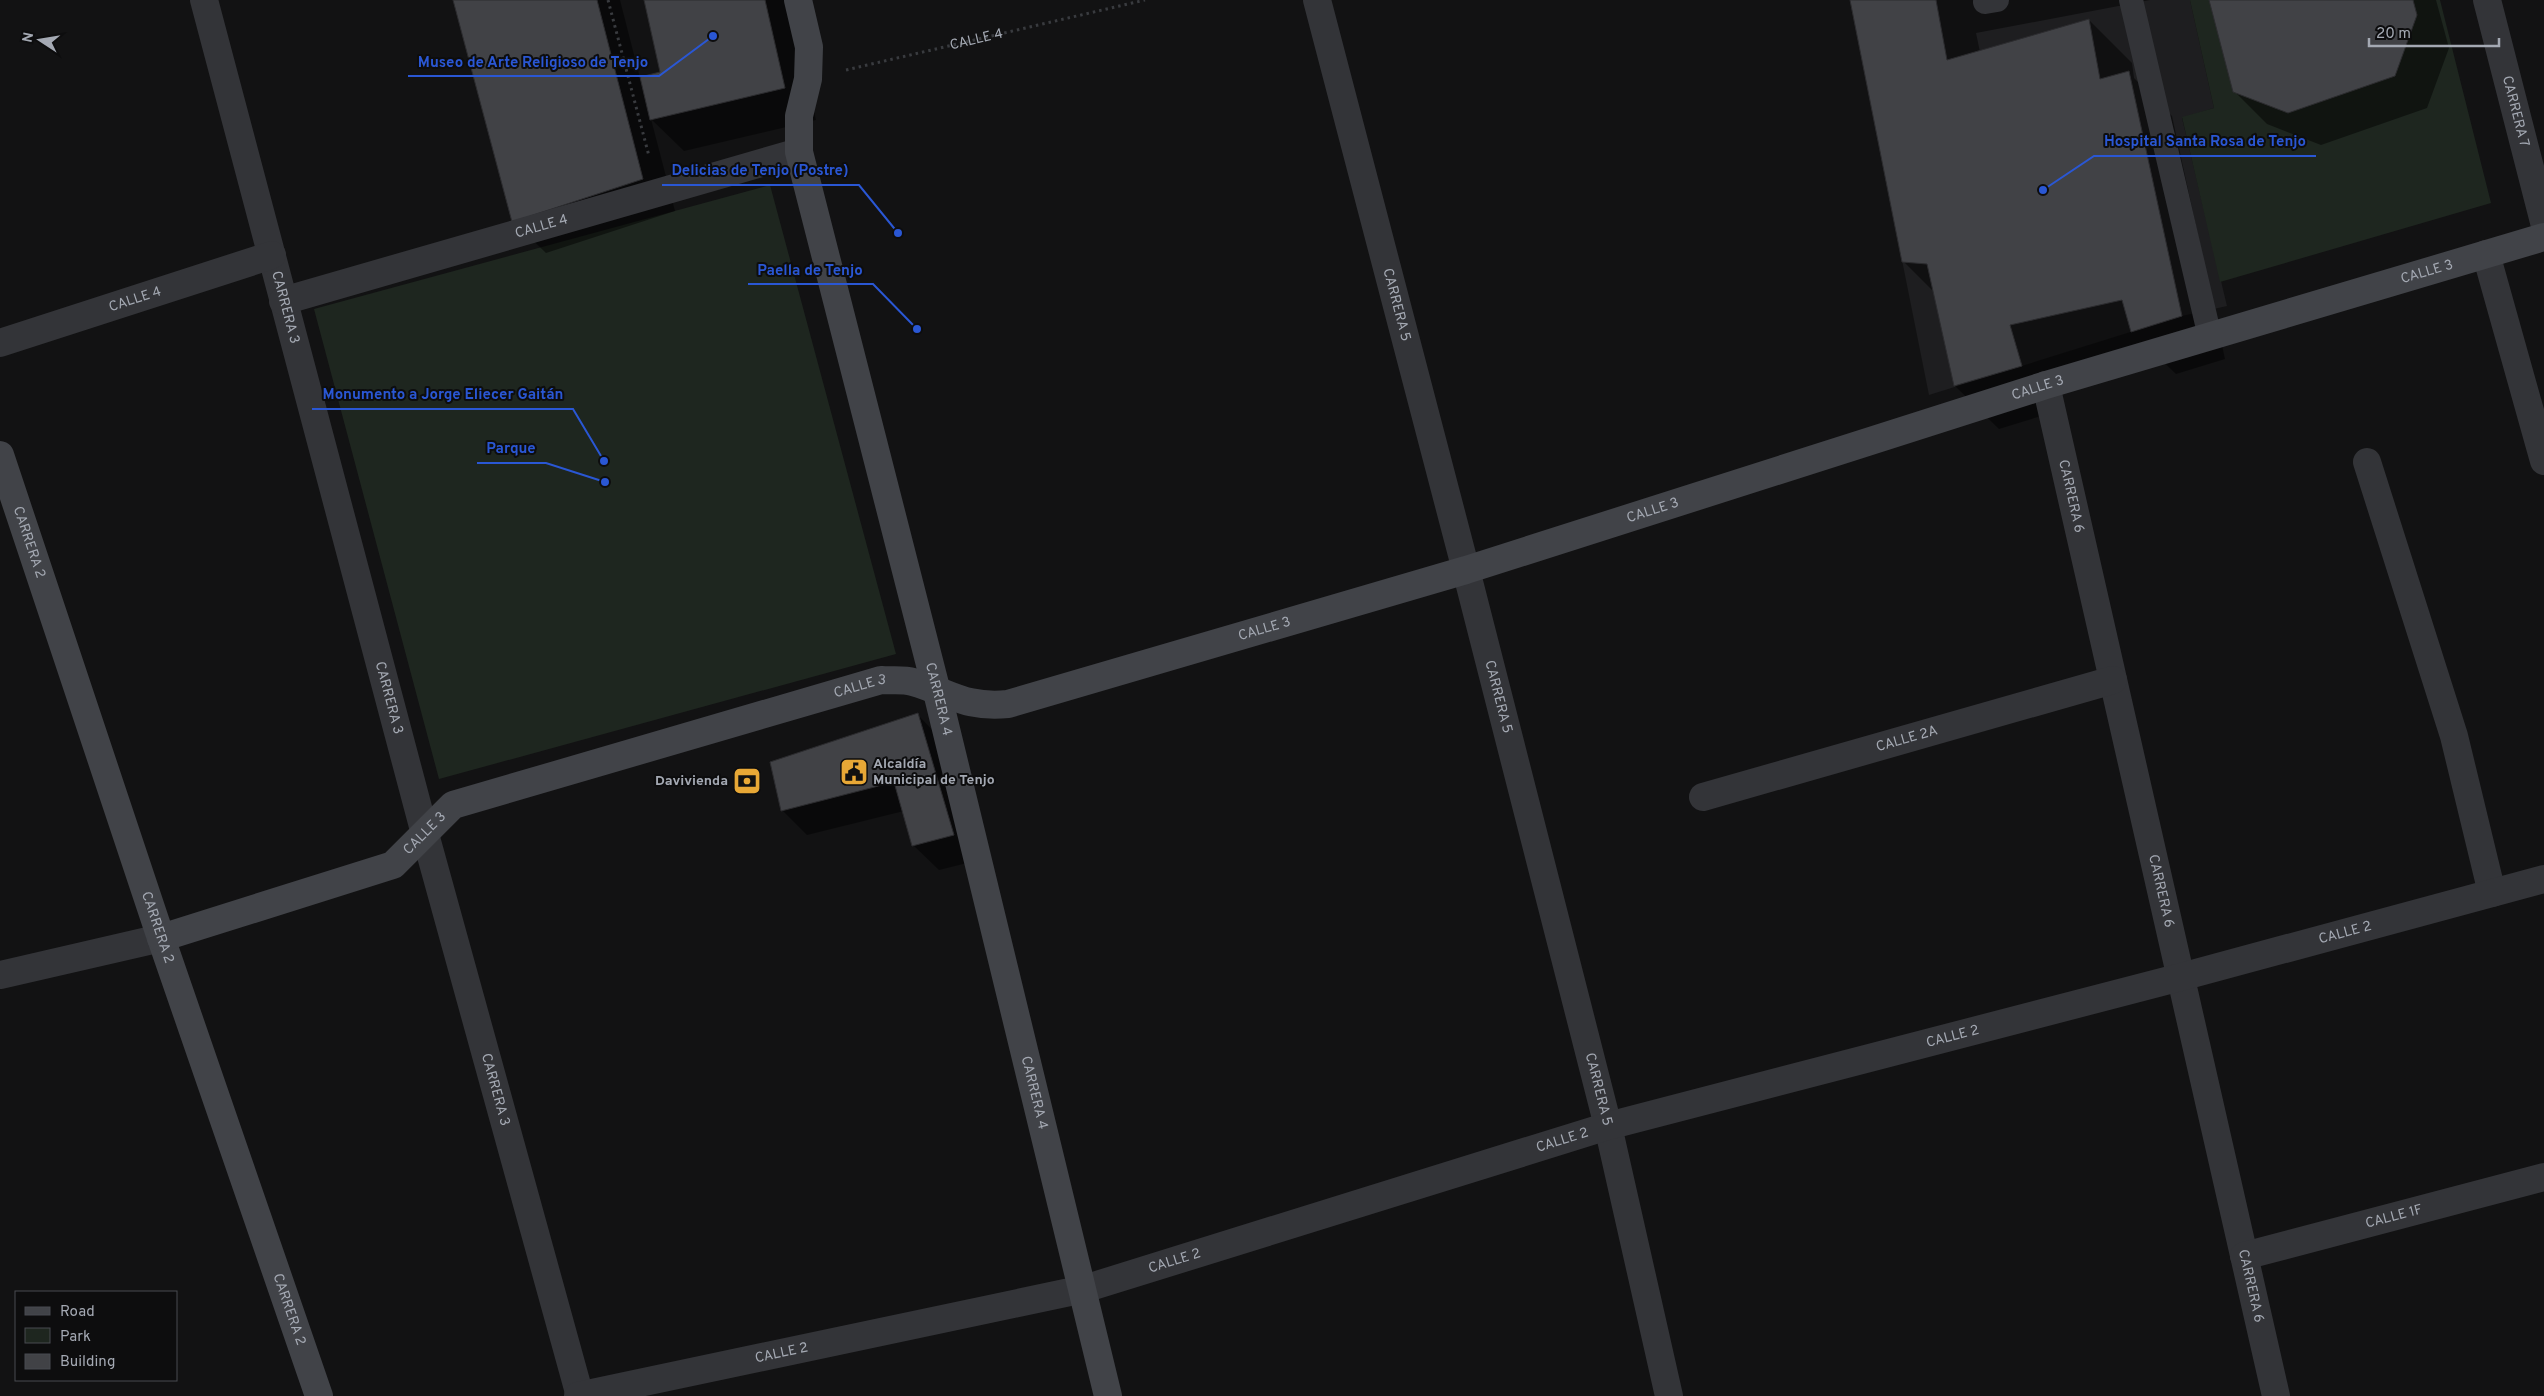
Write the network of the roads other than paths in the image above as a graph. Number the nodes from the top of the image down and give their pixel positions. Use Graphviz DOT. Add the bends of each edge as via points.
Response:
graph roads {
  1 [pos="204,0"];
  2 [pos="798,0"];
  3 [pos="1317,0"];
  4 [pos="2132,0"];
  5 [pos="2487,0"];
  6 [pos="799,152"];
  7 [pos="2544,222"];
  8 [pos="2544,237"];
  9 [pos="2486,254"];
  10 [pos="272,255"];
  11 [pos="283,301"];
  12 [pos="2210,337"];
  13 [pos="0,343"];
  14 [pos="2046,385"];
  15 [pos="0,455"];
  16 [pos="2544,460"];
  17 [pos="2367,462"];
  18 [pos="6,491"];
  19 [pos="1466,570"];
  20 [pos="2113,680"];
  21 [pos="937,692"];
  22 [pos="1703,797"];
  23 [pos="425,834"];
  24 [pos="2544,879"];
  25 [pos="2492,893"];
  26 [pos="161,938"];
  27 [pos="0,974"];
  28 [pos="2181,977"];
  29 [pos="1608,1126"];
  30 [pos="2544,1178"];
  31 [pos="2244,1256"];
  32 [pos="1084,1289"];
  33 [pos="2271,1395"];
  34 [pos="319,1396"];
  35 [pos="579,1396"];
  36 [pos="1108,1396"];
  37 [pos="1669,1396"];
  1 -- 10 [label="street, CARRERA 3"];
  2 -- 6 [label="street, CARRERA 4" via="809,47 808,79 799,116"];
  3 -- 19 [label="street, CARRERA 5"];
  4 -- 12 [label="lane"];
  5 -- 7 [label="street, CARRERA 7"];
  6 -- 11 [label="street, CALLE 4"];
  6 -- 21 [label="street, CARRERA 4"];
  8 -- 9 [label="street, CALLE 3"];
  9 -- 12 [label="street, CALLE 3"];
  9 -- 16 [label="street"];
  10 -- 11 [label="street, CARRERA 3"];
  10 -- 13 [label="street, CALLE 4"];
  11 -- 23 [label="street, CARRERA 3"];
  12 -- 14 [label="street, CALLE 3"];
  14 -- 19 [label="street, CALLE 3"];
  14 -- 20 [label="street, CARRERA 6"];
  15 -- 18 [label="street, CARRERA 2"];
  17 -- 25 [label="street" via="2454,736"];
  18 -- 26 [label="street, CARRERA 2"];
  19 -- 21 [label="street, CALLE 3" via="1008,704 986,706"];
  19 -- 29 [label="street, CARRERA 5"];
  20 -- 22 [label="street, CALLE 2A"];
  20 -- 28 [label="street, CARRERA 6"];
  21 -- 23 [label="street, CALLE 3" via="912,682 881,680 453,806"];
  21 -- 32 [label="street, CARRERA 4"];
  23 -- 26 [label="street, CALLE 3" via="393,865"];
  23 -- 35 [label="street, CARRERA 3"];
  24 -- 25 [label="street, CALLE 2"];
  25 -- 28 [label="street, CALLE 2"];
  26 -- 27 [label="street, CALLE 3"];
  26 -- 34 [label="street, CARRERA 2"];
  28 -- 29 [label="street, CALLE 2"];
  28 -- 31 [label="street, CARRERA 6"];
  29 -- 32 [label="street, CALLE 2"];
  29 -- 37 [label="street, CARRERA 5"];
  30 -- 31 [label="street, CALLE 1F"];
  31 -- 33 [label="street, CARRERA 6"];
  32 -- 35 [label="street, CALLE 2"];
  32 -- 36 [label="street, CARRERA 4"];
}
